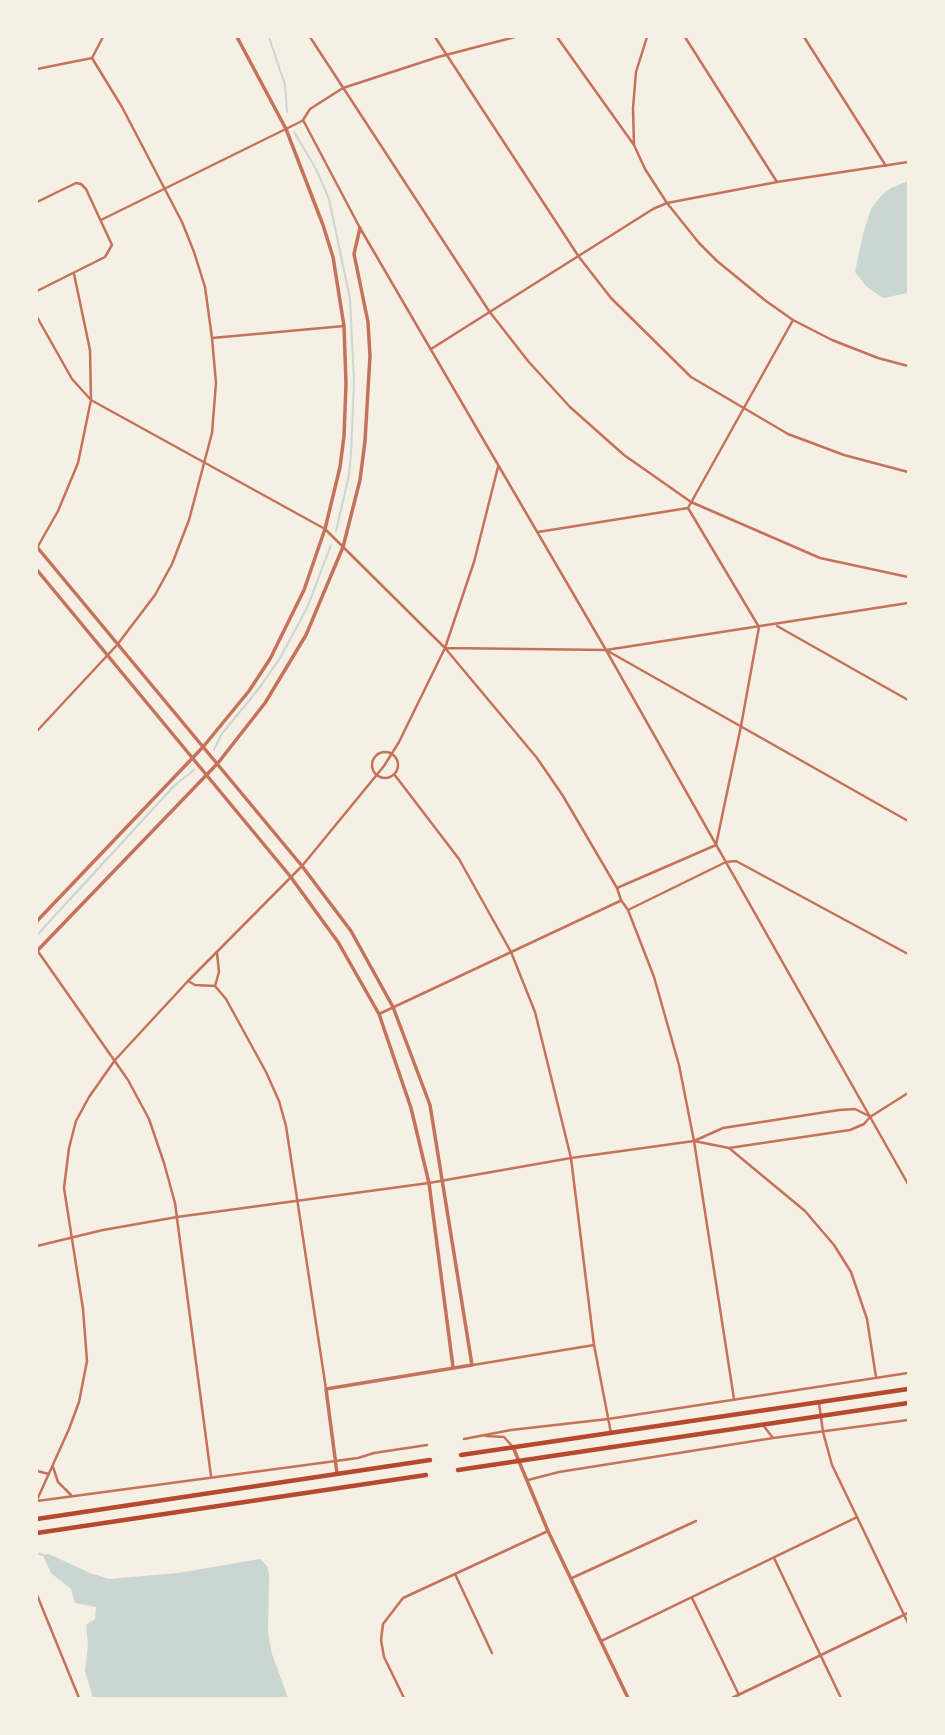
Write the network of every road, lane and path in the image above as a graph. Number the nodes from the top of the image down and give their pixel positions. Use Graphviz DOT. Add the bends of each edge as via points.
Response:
graph roads {
  1 [pos="103,37"];
  2 [pos="237,37"];
  3 [pos="310,37"];
  4 [pos="435,37"];
  5 [pos="515,37"];
  6 [pos="557,37"];
  7 [pos="647,37"];
  8 [pos="685,37"];
  9 [pos="804,37"];
  10 [pos="447,55"];
  11 [pos="92,58"];
  12 [pos="37,69"];
  13 [pos="343,89"];
  14 [pos="303,120"];
  15 [pos="286,128"];
  16 [pos="634,145"];
  17 [pos="908,162"];
  18 [pos="886,166"];
  19 [pos="777,182"];
  20 [pos="165,190"];
  21 [pos="37,202"];
  22 [pos="667,203"];
  23 [pos="101,220"];
  24 [pos="360,228"];
  25 [pos="579,257"];
  26 [pos="74,274"];
  27 [pos="37,291"];
  28 [pos="489,312"];
  29 [pos="37,317"];
  30 [pos="793,320"];
  31 [pos="344,326"];
  32 [pos="212,338"];
  33 [pos="431,349"];
  34 [pos="908,366"];
  35 [pos="91,400"];
  36 [pos="743,409"];
  37 [pos="205,463"];
  38 [pos="498,467"];
  39 [pos="908,472"];
  40 [pos="691,502"];
  41 [pos="688,508"];
  42 [pos="325,529"];
  43 [pos="538,532"];
  44 [pos="343,547"];
  45 [pos="37,548"];
  46 [pos="37,570"];
  47 [pos="908,577"];
  48 [pos="908,603"];
  49 [pos="775,625"];
  50 [pos="759,627"];
  51 [pos="117,645"];
  52 [pos="445,648"];
  53 [pos="606,650"];
  54 [pos="107,656"];
  55 [pos="908,700"];
  56 [pos="741,726"];
  57 [pos="37,731"];
  58 [pos="203,747"];
  59 [pos="392,753"];
  60 [pos="193,758"];
  61 [pos="218,763"];
  62 [pos="207,774"];
  63 [pos="394,774"];
  64 [pos="377,775"];
  65 [pos="908,821"];
  66 [pos="716,845"];
  67 [pos="726,862"];
  68 [pos="302,866"];
  69 [pos="290,876"];
  70 [pos="617,888"];
  71 [pos="621,901"];
  72 [pos="628,910"];
  73 [pos="37,921"];
  74 [pos="37,950"];
  75 [pos="510,952"];
  76 [pos="217,953"];
  77 [pos="908,954"];
  78 [pos="188,981"];
  79 [pos="215,986"];
  80 [pos="393,1007"];
  81 [pos="379,1014"];
  82 [pos="115,1060"];
  83 [pos="908,1093"];
  84 [pos="870,1116"];
  85 [pos="694,1140"];
  86 [pos="729,1148"];
  87 [pos="571,1158"];
  88 [pos="442,1180"];
  89 [pos="429,1183"];
  90 [pos="908,1184"];
  91 [pos="299,1200"];
  92 [pos="177,1217"];
  93 [pos="71,1238"];
  94 [pos="37,1247"];
  95 [pos="594,1345"];
  96 [pos="472,1365"];
  97 [pos="453,1367"];
  98 [pos="908,1373"];
  99 [pos="876,1377"];
  100 [pos="908,1389"];
  101 [pos="326,1390"];
  102 [pos="734,1399"];
  103 [pos="819,1403"];
  104 [pos="908,1403"];
  105 [pos="821,1416"];
  106 [pos="608,1419"];
  107 [pos="908,1420"];
  108 [pos="763,1425"];
  109 [pos="823,1432"];
  110 [pos="611,1433"];
  111 [pos="479,1436"];
  112 [pos="773,1438"];
  113 [pos="464,1439"];
  114 [pos="427,1445"];
  115 [pos="513,1447"];
  116 [pos="461,1455"];
  117 [pos="335,1460"];
  118 [pos="430,1460"];
  119 [pos="518,1462"];
  120 [pos="53,1466"];
  121 [pos="458,1469"];
  122 [pos="37,1471"];
  123 [pos="50,1474"];
  124 [pos="337,1474"];
  125 [pos="425,1475"];
  126 [pos="211,1476"];
  127 [pos="526,1480"];
  128 [pos="72,1496"];
  129 [pos="37,1500"];
  130 [pos="857,1517"];
  131 [pos="37,1519"];
  132 [pos="696,1521"];
  133 [pos="548,1531"];
  134 [pos="37,1533"];
  135 [pos="774,1558"];
  136 [pos="455,1574"];
  137 [pos="571,1579"];
  138 [pos="37,1595"];
  139 [pos="692,1598"];
  140 [pos="906,1614"];
  141 [pos="908,1623"];
  142 [pos="601,1641"];
  143 [pos="492,1653"];
  144 [pos="821,1655"];
  145 [pos="739,1695"];
  146 [pos="79,1698"];
  147 [pos="404,1698"];
  148 [pos="628,1698"];
  149 [pos="732,1698"];
  150 [pos="841,1698"];
  1 -- 11 [label="street"];
  2 -- 15 [label="street"];
  3 -- 13 [label="street"];
  4 -- 10 [label="street"];
  5 -- 10 [label="street"];
  6 -- 16 [label="street"];
  7 -- 16 [label="street" via="636,72"];
  8 -- 19 [label="street"];
  9 -- 18 [label="street"];
  10 -- 13 [label="street"];
  10 -- 25 [label="street"];
  11 -- 12 [label="street"];
  11 -- 20 [label="street"];
  13 -- 14 [label="street" via="310,109"];
  13 -- 28 [label="street"];
  14 -- 15 [label="street"];
  14 -- 24 [label="street"];
  15 -- 20 [label="street"];
  15 -- 31 [label="street" via="333,257"];
  16 -- 22 [label="street"];
  17 -- 18 [label="street"];
  18 -- 19 [label="street"];
  19 -- 22 [label="street"];
  20 -- 23 [label="street"];
  20 -- 32 [label="street" via="194,252 205,287"];
  21 -- 23 [label="street" via="81,184"];
  22 -- 25 [label="street"];
  22 -- 30 [label="street" via="717,261"];
  23 -- 26 [label="street" via="112,245 110,252"];
  24 -- 33 [label="street"];
  24 -- 44 [label="street" via="354,254 368,322 370,388 360,480"];
  25 -- 28 [label="street"];
  25 -- 36 [label="street" via="611,299 691,377"];
  26 -- 27 [label="street"];
  26 -- 35 [label="street" via="90,350"];
  28 -- 33 [label="street"];
  28 -- 40 [label="street" via="570,407 624,455"];
  29 -- 35 [label="street" via="72,379"];
  30 -- 34 [label="street" via="832,340"];
  30 -- 36 [label="street"];
  31 -- 32 [label="street"];
  31 -- 42 [label="street" via="344,436"];
  32 -- 37 [label="street" via="216,383"];
  33 -- 38 [label="street"];
  35 -- 37 [label="street"];
  35 -- 45 [label="street" via="78,463"];
  36 -- 39 [label="street" via="788,434"];
  36 -- 40 [label="street"];
  37 -- 42 [label="street"];
  37 -- 51 [label="street" via="172,564"];
  38 -- 43 [label="street"];
  38 -- 52 [label="street" via="474,562"];
  40 -- 41 [label="street"];
  40 -- 47 [label="street" via="820,558"];
  41 -- 43 [label="street"];
  41 -- 50 [label="street"];
  42 -- 44 [label="street"];
  42 -- 58 [label="street" via="304,590 270,659"];
  43 -- 53 [label="street"];
  44 -- 52 [label="street"];
  44 -- 61 [label="street" via="288,668"];
  45 -- 51 [label="street"];
  46 -- 54 [label="street"];
  48 -- 49 [label="street"];
  49 -- 50 [label="street"];
  49 -- 55 [label="street"];
  50 -- 53 [label="street"];
  50 -- 56 [label="street"];
  51 -- 54 [label="street"];
  51 -- 58 [label="street"];
  52 -- 53 [label="street"];
  52 -- 59 [label="street"];
  52 -- 70 [label="street" via="537,758"];
  53 -- 56 [label="street"];
  53 -- 66 [label="street"];
  54 -- 57 [label="street"];
  54 -- 60 [label="street"];
  56 -- 65 [label="street"];
  56 -- 66 [label="street"];
  58 -- 60 [label="street"];
  58 -- 61 [label="street"];
  59 -- 63 [label="street" via="398,761"];
  59 -- 64 [label="street"];
  59 -- 64 [label="street" via="383,751 374,757"];
  60 -- 62 [label="street"];
  60 -- 73 [label="street"];
  61 -- 62 [label="street"];
  61 -- 68 [label="street"];
  62 -- 69 [label="street"];
  62 -- 74 [label="street"];
  63 -- 64 [label="street" via="386,778"];
  63 -- 75 [label="street" via="459,859"];
  64 -- 68 [label="street"];
  66 -- 67 [label="street"];
  66 -- 70 [label="street"];
  67 -- 72 [label="street"];
  67 -- 77 [label="street" via="743,864"];
  67 -- 84 [label="street"];
  68 -- 69 [label="street"];
  68 -- 80 [label="street" via="351,931"];
  69 -- 76 [label="street"];
  69 -- 81 [label="street" via="338,942"];
  70 -- 71 [label="street"];
  71 -- 72 [label="street"];
  71 -- 75 [label="street"];
  72 -- 85 [label="street" via="676,1052"];
  74 -- 82 [label="street"];
  75 -- 80 [label="street"];
  75 -- 87 [label="street" via="536,1012"];
  76 -- 78 [label="street"];
  76 -- 79 [label="street"];
  78 -- 79 [label="street"];
  78 -- 82 [label="street"];
  79 -- 91 [label="street" via="279,1101"];
  80 -- 81 [label="street"];
  80 -- 88 [label="street" via="430,1105"];
  81 -- 89 [label="street" via="404,1084"];
  82 -- 92 [label="street" via="149,1119"];
  82 -- 93 [label="street" via="76,1121 69,1147 64,1188"];
  83 -- 84 [label="street"];
  84 -- 85 [label="street" via="855,1109 839,1110 723,1128"];
  84 -- 86 [label="street" via="850,1130"];
  84 -- 90 [label="street"];
  85 -- 86 [label="street"];
  85 -- 87 [label="street"];
  85 -- 102 [label="street"];
  86 -- 99 [label="street" via="805,1211 834,1245 851,1272 867,1319"];
  87 -- 88 [label="street"];
  87 -- 95 [label="street"];
  88 -- 89 [label="street"];
  88 -- 96 [label="street"];
  89 -- 91 [label="street"];
  89 -- 97 [label="street"];
  91 -- 92 [label="street"];
  91 -- 101 [label="street"];
  92 -- 93 [label="street"];
  92 -- 126 [label="street"];
  93 -- 94 [label="street"];
  93 -- 120 [label="street" via="87,1361 79,1402"];
  95 -- 96 [label="street"];
  95 -- 106 [label="street"];
  96 -- 97 [label="street"];
  97 -- 101 [label="street"];
  98 -- 99 [label="street"];
  99 -- 102 [label="street"];
  100 -- 103 [label="main road"];
  101 -- 117 [label="street"];
  102 -- 106 [label="street"];
  103 -- 105 [label="street"];
  103 -- 110 [label="main road"];
  104 -- 105 [label="main road"];
  105 -- 108 [label="main road"];
  105 -- 109 [label="street"];
  106 -- 110 [label="street"];
  106 -- 111 [label="street"];
  107 -- 109 [label="street"];
  108 -- 112 [label="street"];
  108 -- 119 [label="main road"];
  109 -- 112 [label="street"];
  109 -- 130 [label="street" via="832,1465"];
  110 -- 115 [label="main road"];
  111 -- 113 [label="street"];
  111 -- 115 [label="street" via="504,1437"];
  112 -- 127 [label="street"];
  114 -- 117 [label="street"];
  115 -- 116 [label="main road"];
  115 -- 119 [label="street"];
  117 -- 124 [label="street"];
  117 -- 126 [label="street"];
  118 -- 124 [label="main road"];
  119 -- 121 [label="main road"];
  119 -- 127 [label="street"];
  120 -- 123 [label="street"];
  120 -- 128 [label="street" via="58,1482"];
  122 -- 123 [label="street"];
  123 -- 129 [label="street"];
  124 -- 131 [label="main road"];
  125 -- 134 [label="main road"];
  126 -- 128 [label="street"];
  127 -- 133 [label="street"];
  128 -- 129 [label="street"];
  130 -- 135 [label="street"];
  130 -- 140 [label="street"];
  132 -- 137 [label="street"];
  133 -- 136 [label="street"];
  133 -- 137 [label="street"];
  135 -- 139 [label="street"];
  135 -- 144 [label="street"];
  136 -- 143 [label="street"];
  136 -- 147 [label="street" via="402,1598 383,1624 384,1657"];
  137 -- 142 [label="street"];
  138 -- 146 [label="street"];
  139 -- 142 [label="street"];
  139 -- 145 [label="street"];
  140 -- 141 [label="street"];
  140 -- 144 [label="street"];
  142 -- 148 [label="street"];
  144 -- 145 [label="street"];
  144 -- 150 [label="street"];
  145 -- 149 [label="street"];
}
